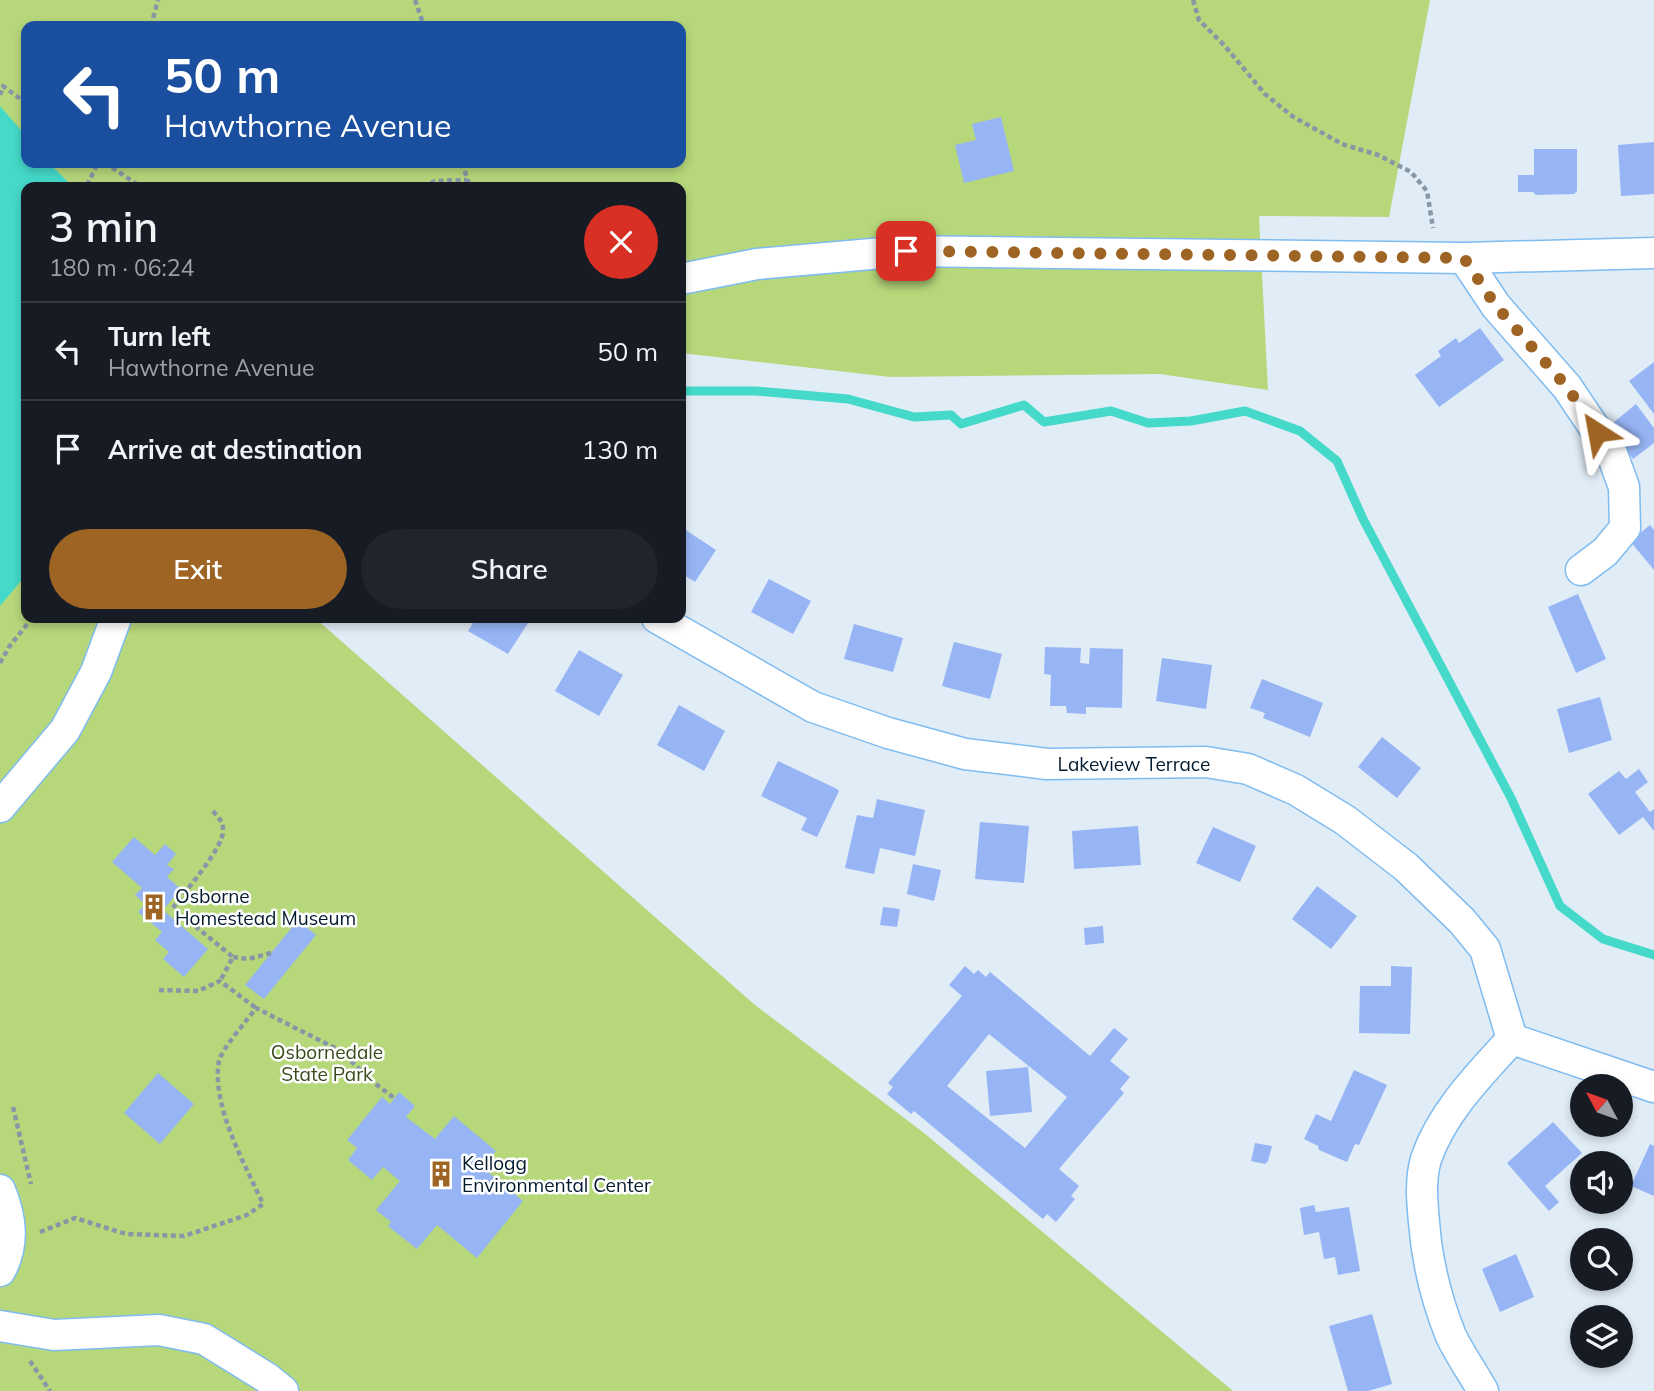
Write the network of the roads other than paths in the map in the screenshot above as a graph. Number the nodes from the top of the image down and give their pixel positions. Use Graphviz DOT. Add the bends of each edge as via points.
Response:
graph roads {
  1 [pos="1654,253"];
  2 [pos="1464,258"];
  3 [pos="686,278"];
  4 [pos="1581,570"];
  5 [pos="115,623"];
  6 [pos="666,623"];
  7 [pos="0,807"];
  8 [pos="1512,1039"];
  9 [pos="1654,1087"];
  10 [pos="0,1190"];
  11 [pos="0,1271"];
  12 [pos="0,1326"];
  13 [pos="283,1391"];
  14 [pos="1483,1391"];
  1 -- 2 [label="street"];
  2 -- 3 [label="street" via="906,251 757,264"];
  2 -- 4 [label="street" via="1496,306 1567,387 1612,454 1624,487 1625,528 1605,552"];
  5 -- 7 [label="street" via="96,672 65,730"];
  6 -- 8 [label="street, Lakeview Terrace" via="813,707 965,754 1047,764 1206,761 1248,769 1296,790 1345,820 1406,867 1462,921 1485,949"];
  8 -- 9 [label="street"];
  8 -- 14 [label="street" via="1440,1129 1426,1160 1421,1191 1435,1293 1452,1338"];
  10 -- 11 [label="street" via="11,1230"];
  12 -- 13 [label="street" via="54,1335 159,1330 204,1339"];
}
